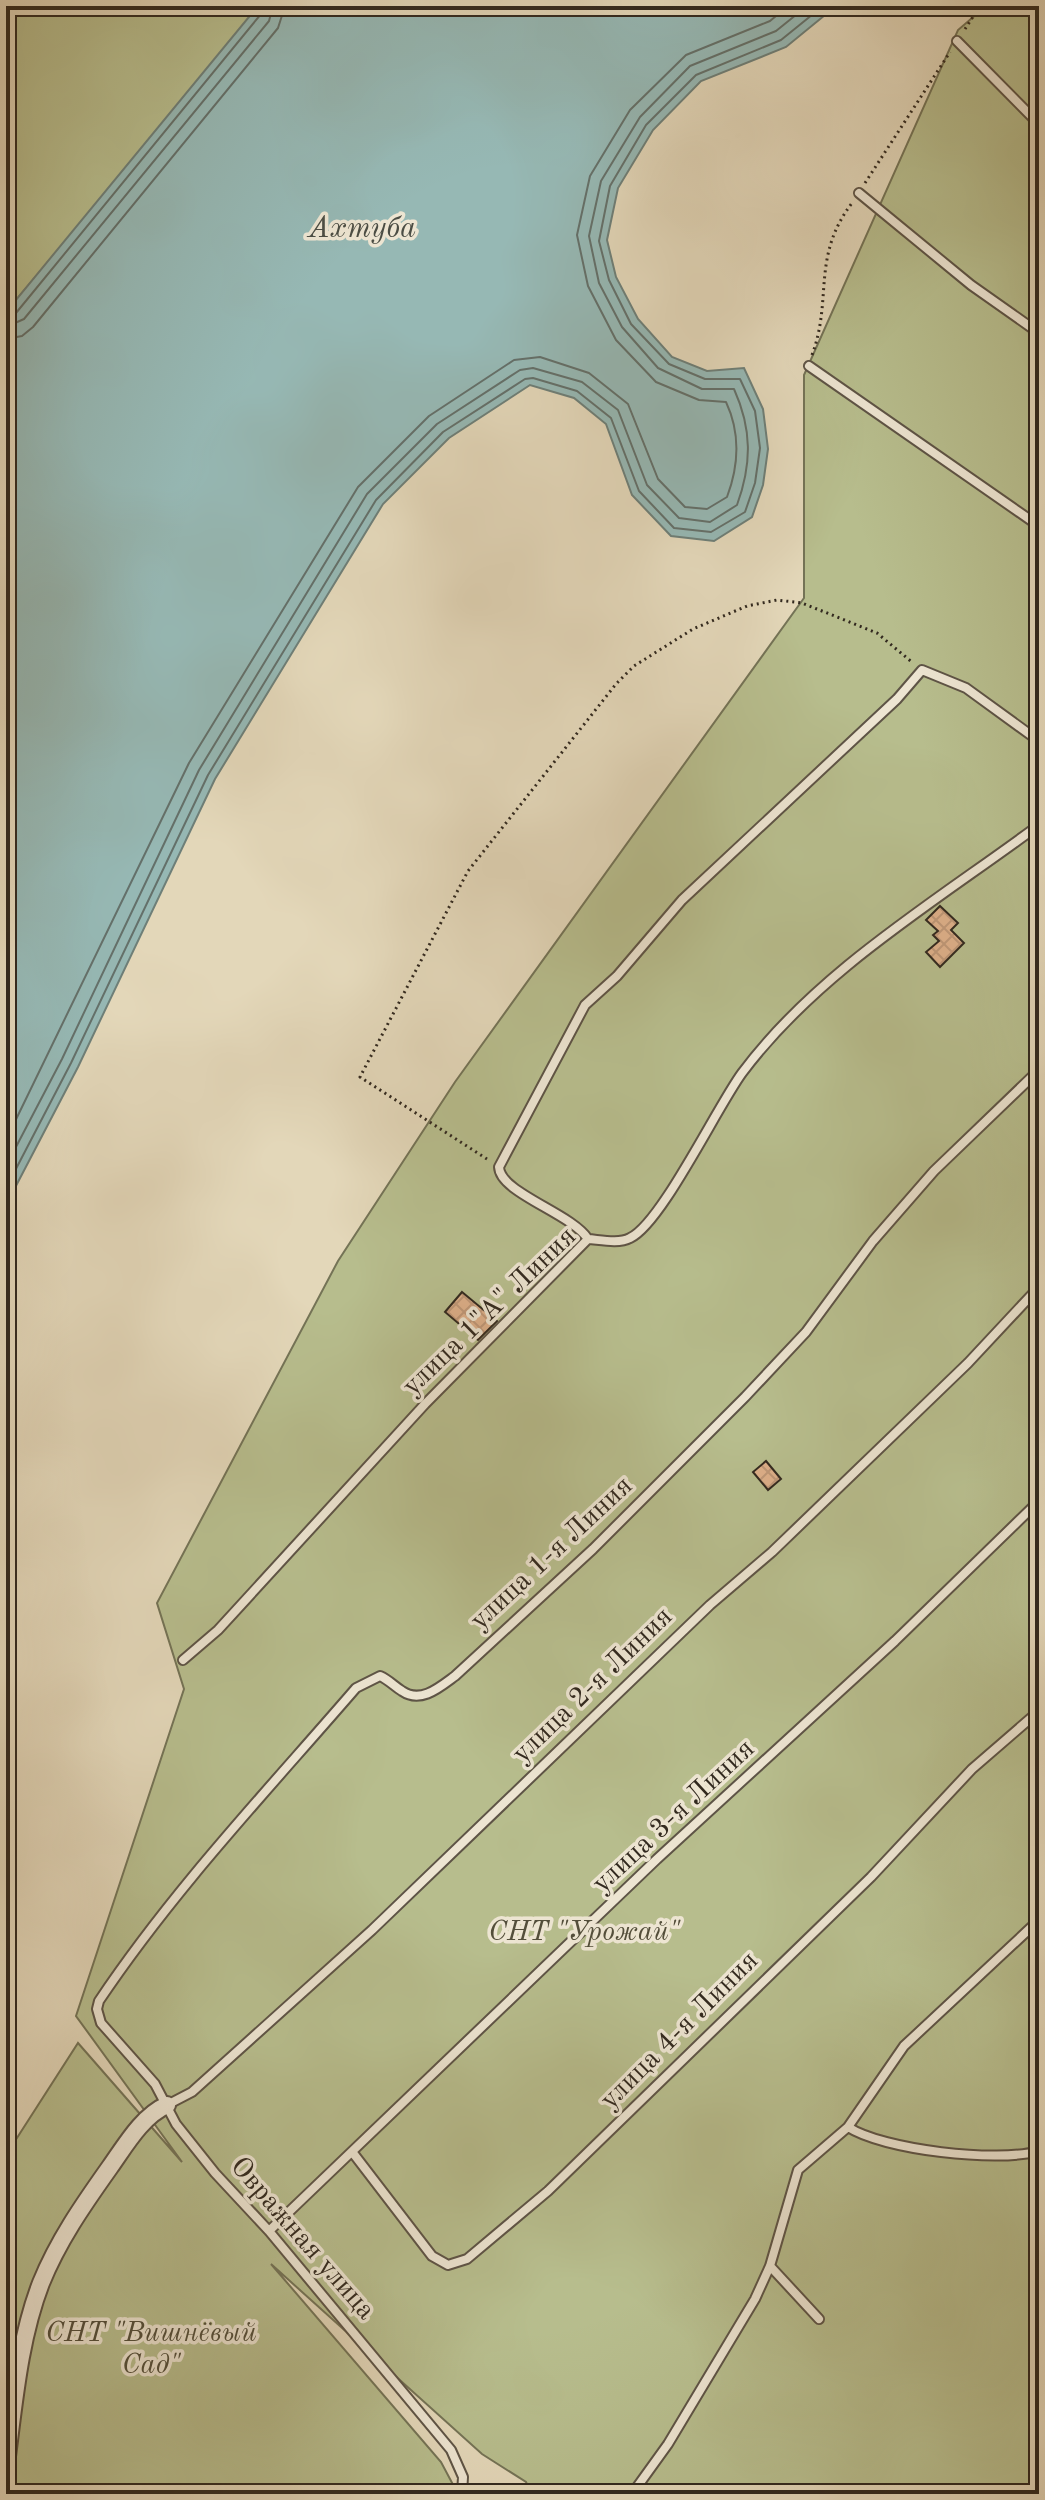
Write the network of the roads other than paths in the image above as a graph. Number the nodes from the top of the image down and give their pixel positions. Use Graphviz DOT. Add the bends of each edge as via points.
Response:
graph roads {
  1 [pos="957,41"];
  2 [pos="1039,124"];
  3 [pos="859,193"];
  4 [pos="1039,333"];
  5 [pos="809,366"];
  6 [pos="1039,526"];
  7 [pos="1039,741"];
  8 [pos="1039,825"];
  9 [pos="1039,1070"];
  10 [pos="588,1239"];
  11 [pos="1039,1287"];
  12 [pos="1039,1501"];
  13 [pos="183,1660"];
  14 [pos="1039,1711"];
  15 [pos="1037,1925"];
  16 [pos="97,2015"];
  17 [pos="167,2105"];
  18 [pos="848,2127"];
  19 [pos="1039,2151"];
  20 [pos="353,2153"];
  21 [pos="269,2231"];
  22 [pos="770,2266"];
  23 [pos="819,2319"];
  24 [pos="6,2464"];
  25 [pos="462,2494"];
  26 [pos="632,2494"];
  1 -- 2 [label="lane"];
  3 -- 4 [label="lane"];
  5 -- 6 [label="lane"];
  7 -- 10 [label="lane" via="966,688 922,670 668,914 617,976 585,1005 499,1167 506,1183 572,1221"];
  8 -- 10 [label="lane, улица 1\"А\" Линия" via="863,956 777,1032 722,1101 670,1191 638,1233 626,1240"];
  9 -- 16 [label="lane, улица 1-я Линия" via="934,1171 873,1241 806,1332 745,1397 593,1549 455,1676 417,1697 380,1676 356,1688 132,1951 99,2001"];
  10 -- 13 [label="lane, улица 1\"А\" Линия" via="425,1404 218,1630"];
  11 -- 17 [label="lane, улица 2-я Линия" via="968,1363 372,1930 192,2092"];
  12 -- 20 [label="lane, улица 3-я Линия"];
  14 -- 20 [label="lane, улица 4-я Линия" via="972,1769 871,1877 548,2191 467,2259 448,2265 432,2256"];
  15 -- 18 [label="lane" via="904,2046"];
  16 -- 17 [label="lane, Овражная улица"];
  17 -- 21 [label="lane, Овражная улица" via="215,2173"];
  17 -- 24 [label="street" via="149,2117 118,2156 49,2264 20,2366"];
  18 -- 19 [label="lane" via="873,2139 975,2155"];
  18 -- 22 [label="lane" via="798,2170"];
  20 -- 21 [label="lane, улица 3-я Линия"];
  21 -- 25 [label="lane, Овражная улица" via="451,2450 463,2477"];
  22 -- 23 [label="lane"];
  22 -- 26 [label="lane" via="684,2418"];
}
